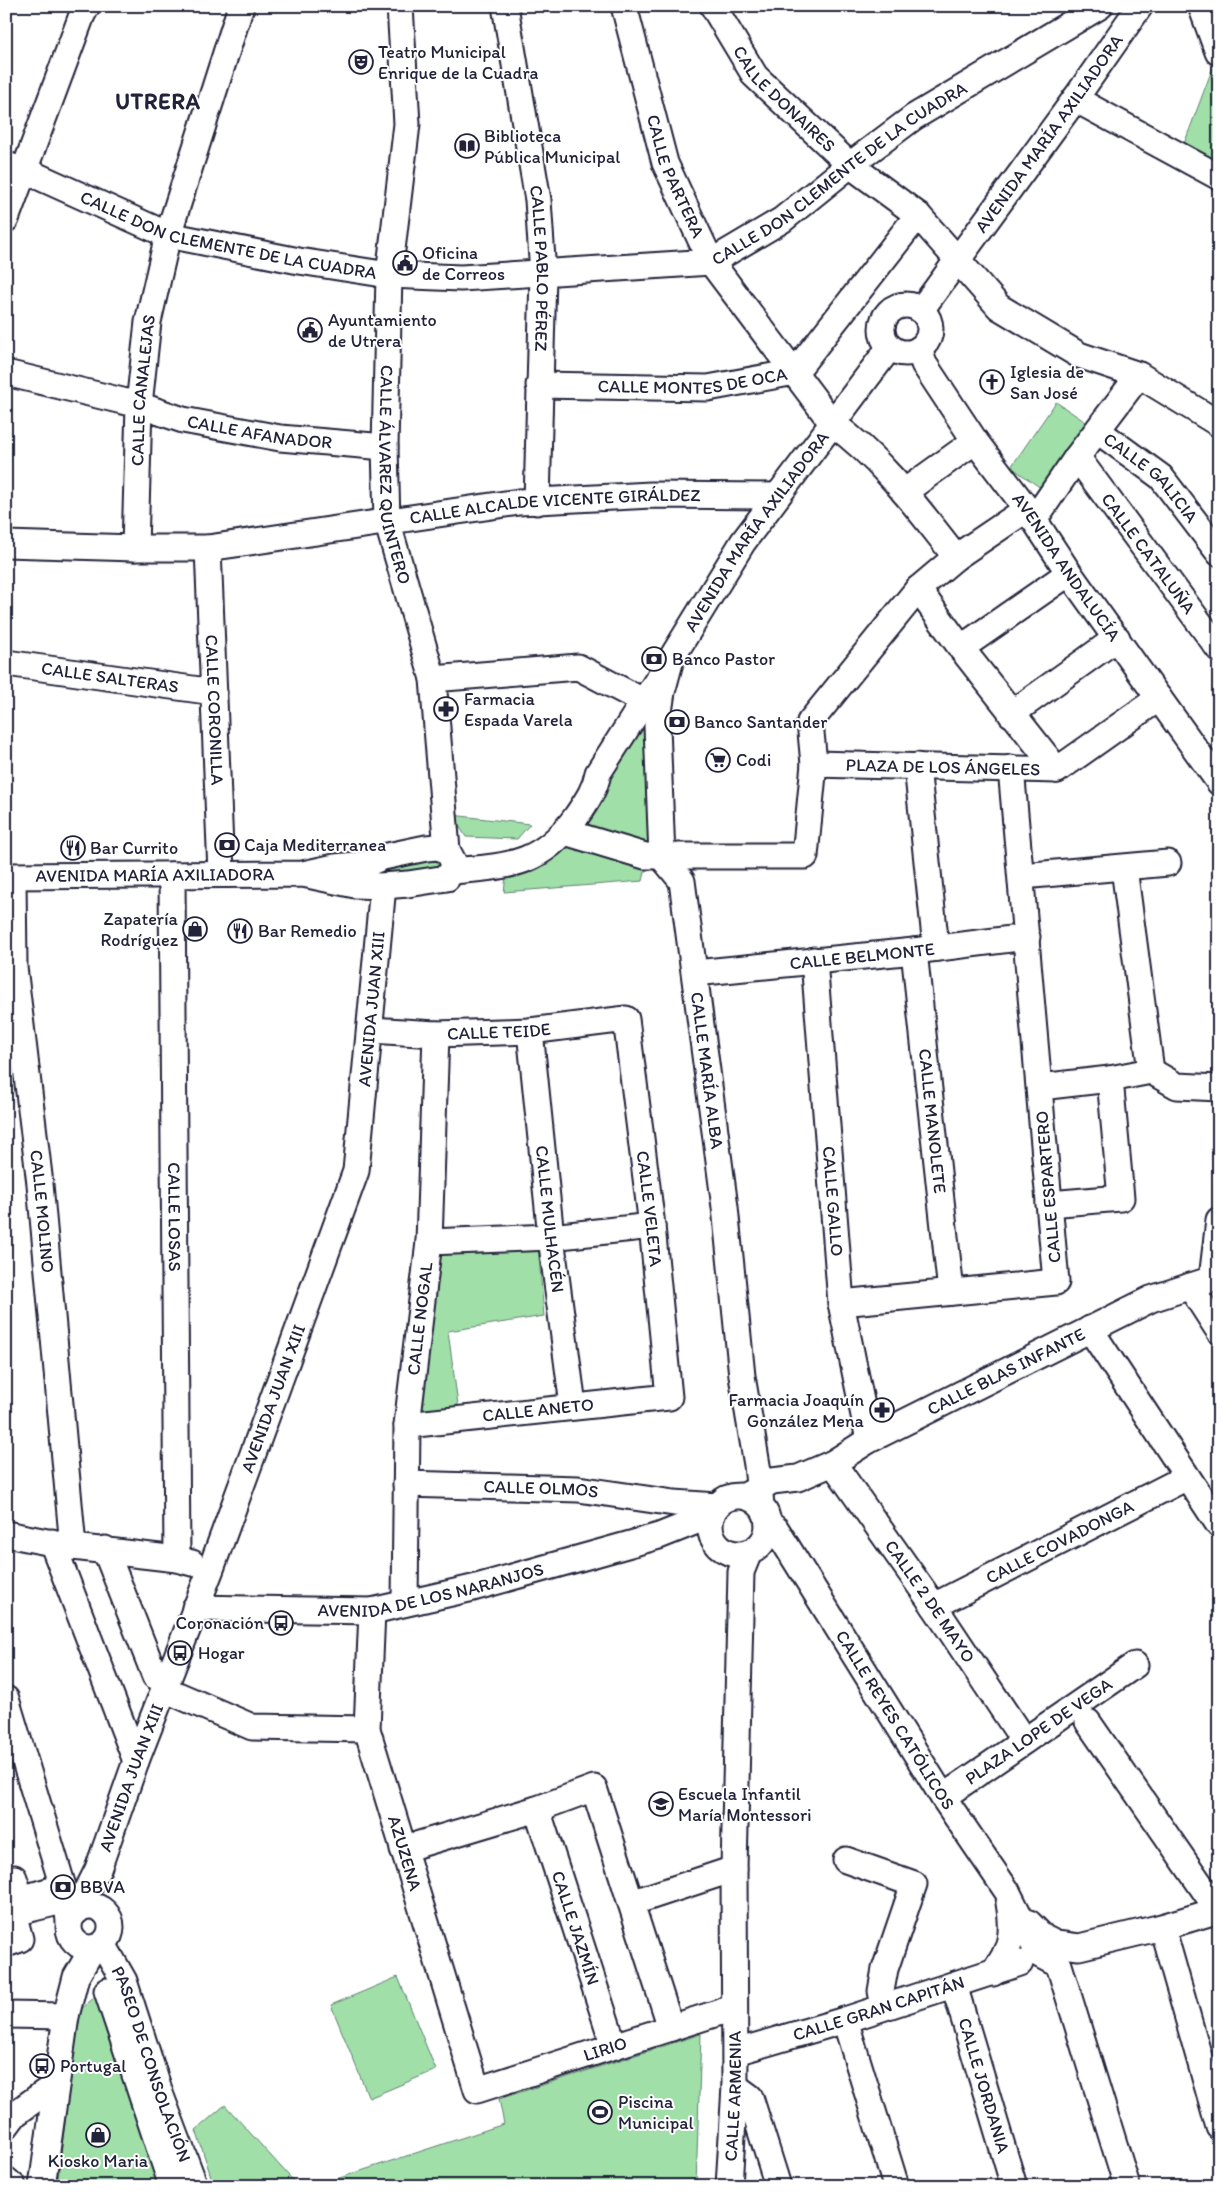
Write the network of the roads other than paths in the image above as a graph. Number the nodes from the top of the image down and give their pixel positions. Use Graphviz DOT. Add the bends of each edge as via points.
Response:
graph roads {
  1 [pos="87,6"];
  2 [pos="241,6"];
  3 [pos="400,6"];
  4 [pos="505,6"];
  5 [pos="624,6"];
  6 [pos="713,6"];
  7 [pos="1100,6"];
  8 [pos="1140,6"];
  9 [pos="1201,6"];
  10 [pos="1218,52"];
  11 [pos="1075,99"];
  12 [pos="850,165"];
  13 [pos="16,168"];
  14 [pos="1219,177"];
  15 [pos="918,215"];
  16 [pos="6,219"];
  17 [pos="168,235"];
  18 [pos="957,260"];
  19 [pos="711,262"];
  20 [pos="543,274"];
  21 [pos="389,275"];
  22 [pos="921,310"];
  23 [pos="890,347"];
  24 [pos="919,349"];
  25 [pos="795,372"];
  26 [pos="6,373"];
  27 [pos="1139,375"];
  28 [pos="539,385"];
  29 [pos="139,405"];
  30 [pos="833,424"];
  31 [pos="1219,424"];
  32 [pos="1098,431"];
  33 [pos="976,441"];
  34 [pos="385,446"];
  35 [pos="1077,457"];
  36 [pos="904,492"];
  37 [pos="776,496"];
  38 [pos="537,502"];
  39 [pos="1030,515"];
  40 [pos="387,521"];
  41 [pos="6,544"];
  42 [pos="135,548"];
  43 [pos="208,548"];
  44 [pos="1219,553"];
  45 [pos="956,557"];
  46 [pos="1069,573"];
  47 [pos="918,589"];
  48 [pos="1117,638"];
  49 [pos="961,648"];
  50 [pos="1219,649"];
  51 [pos="672,659"];
  52 [pos="6,663"];
  53 [pos="432,679"];
  54 [pos="214,692"];
  55 [pos="1159,698"];
  56 [pos="645,702"];
  57 [pos="1012,714"];
  58 [pos="814,764"];
  59 [pos="917,766"];
  60 [pos="1011,768"];
  61 [pos="1057,770"];
  62 [pos="598,773"];
  63 [pos="1219,782"];
  64 [pos="565,832"];
  65 [pos="662,857"];
  66 [pos="450,859"];
  67 [pos="1168,863"];
  68 [pos="1124,868"];
  69 [pos="221,874"];
  70 [pos="172,875"];
  71 [pos="1022,876"];
  72 [pos="10,877"];
  73 [pos="368,880"];
  74 [pos="408,884"];
  75 [pos="380,912"];
  76 [pos="1027,937"];
  77 [pos="925,950"];
  78 [pos="814,960"];
  79 [pos="695,974"];
  80 [pos="626,1019"];
  81 [pos="370,1030"];
  82 [pos="530,1031"];
  83 [pos="436,1034"];
  84 [pos="1151,1071"];
  85 [pos="1110,1079"];
  86 [pos="1040,1087"];
  87 [pos="1219,1088"];
  88 [pos="1049,1204"];
  89 [pos="1219,1220"];
  90 [pos="652,1226"];
  91 [pos="550,1237"];
  92 [pos="429,1242"];
  93 [pos="1207,1280"];
  94 [pos="952,1292"];
  95 [pos="841,1303"];
  96 [pos="1090,1329"];
  97 [pos="1219,1330"];
  98 [pos="669,1397"];
  99 [pos="573,1406"];
  100 [pos="407,1425"];
  101 [pos="869,1440"];
  102 [pos="832,1463"];
  103 [pos="1187,1477"];
  104 [pos="406,1484"];
  105 [pos="674,1503"];
  106 [pos="1219,1525"];
  107 [pos="743,1526"];
  108 [pos="6,1534"];
  109 [pos="659,1536"];
  110 [pos="63,1544"];
  111 [pos="105,1549"];
  112 [pos="176,1559"];
  113 [pos="211,1569"];
  114 [pos="405,1603"];
  115 [pos="934,1606"];
  116 [pos="195,1608"];
  117 [pos="372,1611"];
  118 [pos="1135,1665"];
  119 [pos="160,1683"];
  120 [pos="8,1709"];
  121 [pos="1088,1722"];
  122 [pos="367,1729"];
  123 [pos="1024,1741"];
  124 [pos="136,1762"];
  125 [pos="943,1796"];
  126 [pos="537,1809"];
  127 [pos="403,1849"];
  128 [pos="846,1860"];
  129 [pos="98,1869"];
  130 [pos="734,1869"];
  131 [pos="6,1881"];
  132 [pos="631,1903"];
  133 [pos="1012,1908"];
  134 [pos="102,1910"];
  135 [pos="1218,1910"];
  136 [pos="78,1922"];
  137 [pos="1162,1927"];
  138 [pos="6,1944"];
  139 [pos="1032,1953"];
  140 [pos="992,1972"];
  141 [pos="954,1985"];
  142 [pos="107,1991"];
  143 [pos="884,2006"];
  144 [pos="733,2008"];
  145 [pos="6,2015"];
  146 [pos="66,2016"];
  147 [pos="845,2020"];
  148 [pos="671,2028"];
  149 [pos="614,2046"];
  150 [pos="736,2052"];
  151 [pos="56,2084"];
  152 [pos="735,2086"];
  153 [pos="477,2090"];
  154 [pos="6,2126"];
  155 [pos="1219,2127"];
  156 [pos="6,2180"];
  157 [pos="13,2186"];
  158 [pos="42,2186"];
  159 [pos="172,2186"];
  160 [pos="195,2186"];
  161 [pos="729,2186"];
  162 [pos="778,2186"];
  163 [pos="896,2186"];
  164 [pos="1014,2186"];
  165 [pos="1127,2186"];
  1 -- 13 [label="street"];
  2 -- 17 [label="street, CALLE CANALEJAS"];
  3 -- 21 [label="street, CALLE ÁLVAREZ QUINTERO" via="407,124"];
  4 -- 20 [label="street, CALLE PABLO PÉREZ" via="538,200"];
  5 -- 19 [label="street, CALLE PARTERA" via="665,163"];
  6 -- 12 [label="street, CALLE DONAIRES" via="755,76"];
  7 -- 12 [label="street, CALLE DON CLEMENTE DE LA CUADRA" via="914,116"];
  8 -- 11 [label="street, AVENIDA MARÍA AXILIADORA"];
  9 -- 10 [label="street"];
  11 -- 14 [label="street"];
  11 -- 18 [label="street, AVENIDA MARÍA AXILIADORA"];
  12 -- 15 [label="street, CALLE DONAIRES"];
  12 -- 19 [label="street, CALLE DON CLEMENTE DE LA CUADRA" via="782,220"];
  13 -- 16 [label="street"];
  13 -- 17 [label="street, CALLE DON CLEMENTE DE LA CUADRA"];
  15 -- 18 [label="street, CALLE DONAIRES"];
  15 -- 25 [label="street, CALLE MONTES DE OCA"];
  17 -- 21 [label="street, CALLE DON CLEMENTE DE LA CUADRA"];
  17 -- 29 [label="street, CALLE CANALEJAS" via="148,322"];
  18 -- 22 [label="street, AVENIDA MARÍA AXILIADORA"];
  18 -- 27 [label="street, CALLE DONAIRES" via="999,307 1079,355"];
  19 -- 20 [label="street, CALLE DON CLEMENTE DE LA CUADRA"];
  19 -- 25 [label="street, CALLE PARTERA"];
  20 -- 21 [label="street, CALLE DON CLEMENTE DE LA CUADRA" via="461,278"];
  20 -- 28 [label="street, CALLE PABLO PÉREZ"];
  21 -- 34 [label="street, CALLE ÁLVAREZ QUINTERO"];
  22 -- 23 [label="street" via="905,305 890,311 885,317 882,333"];
  22 -- 24 [label="street" via="930,330 929,337"];
  23 -- 24 [label="street" via="904,353"];
  23 -- 30 [label="street, AVENIDA MARÍA AXILIADORA"];
  24 -- 33 [label="street, AVENIDA ANDALUCÍA" via="924,364"];
  25 -- 28 [label="street, CALLE MONTES DE OCA" via="708,388"];
  25 -- 30 [label="street, CALLE PARTERA"];
  26 -- 29 [label="street, CALLE AFANADOR"];
  27 -- 31 [label="street, CALLE DONAIRES"];
  27 -- 32 [label="street"];
  28 -- 38 [label="street, CALLE PABLO PÉREZ"];
  29 -- 34 [label="street, CALLE AFANADOR" via="183,420 280,438"];
  29 -- 42 [label="street, CALLE CANALEJAS"];
  30 -- 36 [label="street, CALLE PARTERA" via="856,440"];
  30 -- 37 [label="street, AVENIDA MARÍA AXILIADORA"];
  32 -- 35 [label="street"];
  32 -- 44 [label="street, CALLE GALICIA" via="1161,477"];
  33 -- 36 [label="street"];
  33 -- 39 [label="street, AVENIDA ANDALUCÍA"];
  34 -- 40 [label="street, CALLE ÁLVAREZ QUINTERO"];
  35 -- 39 [label="street"];
  35 -- 50 [label="street, CALLE CATALUÑA"];
  36 -- 45 [label="street, CALLE PARTERA"];
  37 -- 38 [label="street, CALLE ALCALDE VICENTE GIRÁLDEZ" via="651,495"];
  37 -- 51 [label="street, AVENIDA MARÍA AXILIADORA" via="728,564"];
  38 -- 40 [label="street, CALLE ALCALDE VICENTE GIRÁLDEZ"];
  39 -- 45 [label="street"];
  39 -- 46 [label="street, AVENIDA ANDALUCÍA"];
  40 -- 43 [label="street, CALLE ALCALDE VICENTE GIRÁLDEZ"];
  40 -- 53 [label="street, CALLE ÁLVAREZ QUINTERO"];
  41 -- 42 [label="street, CALLE ALCALDE VICENTE GIRÁLDEZ"];
  42 -- 43 [label="street, CALLE ALCALDE VICENTE GIRÁLDEZ"];
  43 -- 54 [label="street, CALLE CORONILLA"];
  45 -- 47 [label="street"];
  46 -- 48 [label="street, AVENIDA ANDALUCÍA"];
  46 -- 49 [label="street"];
  47 -- 49 [label="street, PLAZA DE LOS ÁNGELES"];
  47 -- 58 [label="street" via="810,722"];
  48 -- 55 [label="street, AVENIDA ANDALUCÍA"];
  48 -- 57 [label="street"];
  49 -- 57 [label="street, PLAZA DE LOS ÁNGELES"];
  51 -- 56 [label="street, AVENIDA MARÍA AXILIADORA"];
  51 -- 65 [label="street" via="662,692 657,735"];
  52 -- 54 [label="street, CALLE SALTERAS"];
  53 -- 56 [label="street" via="578,667"];
  53 -- 66 [label="street, CALLE ÁLVAREZ QUINTERO"];
  54 -- 69 [label="street, CALLE CORONILLA"];
  55 -- 61 [label="street"];
  55 -- 63 [label="street, AVENIDA ANDALUCÍA"];
  56 -- 62 [label="street, AVENIDA MARÍA AXILIADORA"];
  57 -- 61 [label="street, PLAZA DE LOS ÁNGELES"];
  58 -- 59 [label="street, PLAZA DE LOS ÁNGELES"];
  58 -- 65 [label="street" via="805,856"];
  59 -- 60 [label="street, PLAZA DE LOS ÁNGELES"];
  59 -- 77 [label="street, CALLE MANOLETE"];
  60 -- 61 [label="street, PLAZA DE LOS ÁNGELES"];
  60 -- 71 [label="street, CALLE ESPARTERO"];
  62 -- 64 [label="street, AVENIDA MARÍA AXILIADORA" via="596,786"];
  62 -- 66 [label="street, AVENIDA MARÍA AXILIADORA" via="587,779 569,806 536,839 511,849"];
  64 -- 65 [label="street" via="645,856"];
  64 -- 66 [label="street, AVENIDA MARÍA AXILIADORA" via="540,853 502,867"];
  65 -- 79 [label="street, CALLE MARÍA ALBA" via="682,881"];
  66 -- 73 [label="street" via="437,847 383,857"];
  66 -- 74 [label="street" via="447,878"];
  67 -- 68 [label="street"];
  68 -- 71 [label="street"];
  68 -- 84 [label="street"];
  69 -- 70 [label="street, AVENIDA MARÍA AXILIADORA"];
  69 -- 73 [label="street, AVENIDA MARÍA AXILIADORA" via="303,874 335,868"];
  70 -- 72 [label="street, AVENIDA MARÍA AXILIADORA"];
  70 -- 112 [label="street, CALLE LOSAS"];
  71 -- 76 [label="street, CALLE ESPARTERO"];
  72 -- 110 [label="street, CALLE MOLINO" via="14,967 40,1184"];
  73 -- 74 [label="street"];
  73 -- 75 [label="street, AVENIDA JUAN XIII"];
  74 -- 75 [label="street, AVENIDA JUAN XIII" via="390,897"];
  75 -- 81 [label="street, AVENIDA JUAN XIII"];
  76 -- 77 [label="street, CALLE BELMONTE"];
  76 -- 86 [label="street, CALLE ESPARTERO"];
  77 -- 78 [label="street, CALLE BELMONTE"];
  77 -- 94 [label="street, CALLE MANOLETE"];
  78 -- 79 [label="street, CALLE BELMONTE"];
  78 -- 95 [label="street, CALLE GALLO"];
  79 -- 107 [label="street, CALLE MARÍA ALBA" via="726,1207 742,1376 757,1465"];
  80 -- 82 [label="street, CALLE TEIDE"];
  80 -- 90 [label="street, CALLE VELETA"];
  81 -- 83 [label="street, CALLE TEIDE"];
  81 -- 113 [label="street, AVENIDA JUAN XIII" via="356,1171"];
  82 -- 83 [label="street, CALLE TEIDE"];
  82 -- 91 [label="street, CALLE MULHACÉN"];
  83 -- 92 [label="street, CALLE NOGAL"];
  84 -- 85 [label="street"];
  84 -- 87 [label="street" via="1177,1086"];
  85 -- 86 [label="street"];
  85 -- 88 [label="street" via="1121,1198"];
  86 -- 88 [label="street, CALLE ESPARTERO"];
  88 -- 94 [label="street, CALLE ESPARTERO" via="1056,1282"];
  89 -- 93 [label="street"];
  90 -- 91 [label="street"];
  90 -- 98 [label="street, CALLE VELETA"];
  91 -- 92 [label="street"];
  91 -- 99 [label="street, CALLE MULHACÉN"];
  92 -- 100 [label="street, CALLE NOGAL"];
  93 -- 96 [label="street, CALLE BLAS INFANTE" via="1151,1299"];
  93 -- 97 [label="street"];
  94 -- 95 [label="street, CALLE ESPARTERO"];
  95 -- 101 [label="street, CALLE GALLO"];
  96 -- 101 [label="street, CALLE BLAS INFANTE"];
  96 -- 103 [label="street"];
  98 -- 99 [label="street, CALLE ANETO"];
  99 -- 100 [label="street, CALLE ANETO"];
  100 -- 104 [label="street, CALLE NOGAL"];
  101 -- 102 [label="street, CALLE BLAS INFANTE"];
  102 -- 107 [label="street, CALLE BLAS INFANTE" via="798,1478"];
  102 -- 115 [label="street, CALLE 2 DE MAYO"];
  103 -- 106 [label="street"];
  103 -- 115 [label="street, CALLE COVADONGA"];
  104 -- 105 [label="street, CALLE OLMOS" via="578,1489"];
  104 -- 114 [label="street, CALLE NOGAL"];
  105 -- 107 [label="street, CALLE OLMOS"];
  105 -- 109 [label="street"];
  107 -- 109 [label="street, AVENIDA DE LOS NARANJOS"];
  107 -- 125 [label="street, CALLE REYES CATÓLICOS" via="786,1546"];
  107 -- 130 [label="street, CALLE MARÍA ALBA"];
  108 -- 110 [label="street"];
  109 -- 114 [label="street, AVENIDA DE LOS NARANJOS" via="473,1588"];
  110 -- 111 [label="street"];
  110 -- 124 [label="street, CALLE MOLINO"];
  111 -- 112 [label="street"];
  111 -- 119 [label="street"];
  112 -- 113 [label="street"];
  113 -- 116 [label="street, AVENIDA JUAN XIII"];
  114 -- 117 [label="street, AVENIDA DE LOS NARANJOS"];
  115 -- 123 [label="street, CALLE 2 DE MAYO"];
  116 -- 117 [label="street, AVENIDA DE LOS NARANJOS"];
  116 -- 119 [label="street, AVENIDA JUAN XIII"];
  117 -- 122 [label="street, AZUZENA"];
  118 -- 123 [label="street, PLAZA LOPE DE VEGA"];
  119 -- 122 [label="street" via="252,1726"];
  119 -- 124 [label="street, AVENIDA JUAN XIII"];
  120 -- 136 [label="street, PASEO DE CONSOLACIÓN"];
  121 -- 135 [label="street"];
  122 -- 127 [label="street, AZUZENA"];
  123 -- 125 [label="street, PLAZA LOPE DE VEGA"];
  124 -- 129 [label="street, AVENIDA JUAN XIII"];
  125 -- 133 [label="street, CALLE REYES CATÓLICOS"];
  126 -- 127 [label="street"];
  126 -- 132 [label="street" via="594,1788"];
  126 -- 149 [label="street, CALLE JAZMÍN"];
  127 -- 153 [label="street, AZUZENA"];
  128 -- 143 [label="street" via="914,1884 885,1969 881,1991"];
  129 -- 134 [label="street, AVENIDA JUAN XIII"];
  129 -- 136 [label="street, AVENIDA JUAN XIII"];
  130 -- 132 [label="street"];
  130 -- 144 [label="street, CALLE ARMENIA"];
  131 -- 136 [label="street" via="14,1878 21,1899"];
  132 -- 148 [label="street"];
  133 -- 139 [label="street, CALLE REYES CATÓLICOS"];
  133 -- 140 [label="street" via="1004,1955"];
  134 -- 136 [label="street" via="89,1906"];
  134 -- 136 [label="street, AVENIDA JUAN XIII" via="107,1914 111,1927 107,1940"];
  135 -- 137 [label="street, CALLE GRAN CAPITÁN"];
  136 -- 138 [label="street" via="13,1913 20,1939"];
  136 -- 146 [label="street" via="76,1977"];
  136 -- 160 [label="street, PASEO DE CONSOLACIÓN" via="124,1981 161,2096"];
  137 -- 139 [label="street, CALLE GRAN CAPITÁN" via="1079,1947"];
  137 -- 155 [label="street"];
  139 -- 140 [label="street, CALLE GRAN CAPITÁN"];
  139 -- 165 [label="street" via="1059,1965"];
  140 -- 141 [label="street, CALLE GRAN CAPITÁN"];
  141 -- 143 [label="street, CALLE GRAN CAPITÁN"];
  141 -- 164 [label="street, CALLE JORDANIA"];
  142 -- 159 [label="street, PASEO DE CONSOLACIÓN"];
  143 -- 147 [label="street, CALLE GRAN CAPITÁN"];
  144 -- 148 [label="street, LIRIO"];
  144 -- 150 [label="street, CALLE ARMENIA"];
  145 -- 146 [label="street"];
  146 -- 151 [label="street"];
  147 -- 150 [label="street, CALLE GRAN CAPITÁN"];
  147 -- 163 [label="street"];
  148 -- 149 [label="street, LIRIO"];
  149 -- 153 [label="street, LIRIO"];
  150 -- 152 [label="street, CALLE ARMENIA"];
  151 -- 154 [label="street" via="15,2114"];
  151 -- 158 [label="street"];
  152 -- 161 [label="street, CALLE ARMENIA"];
  152 -- 162 [label="street" via="750,2097"];
  156 -- 157 [label="street"];
}
